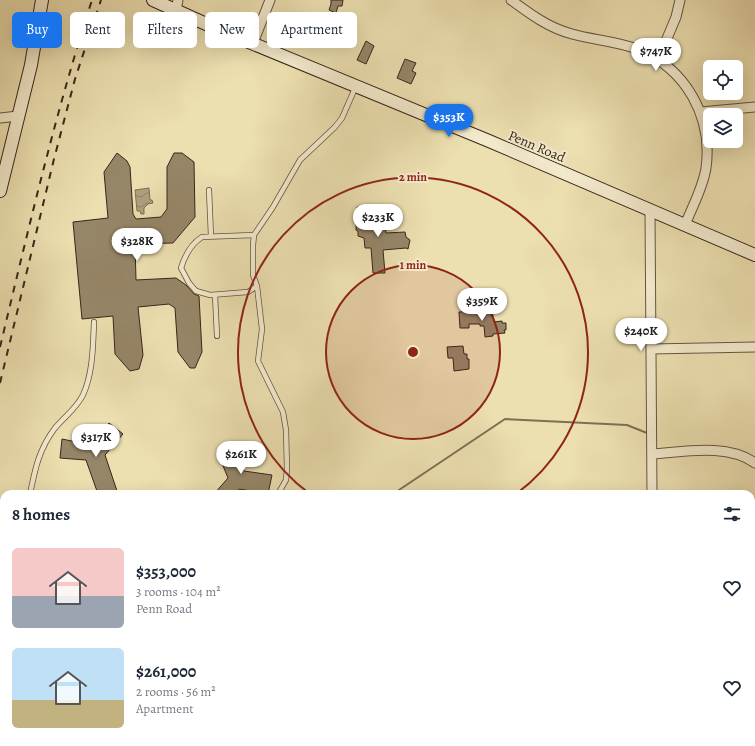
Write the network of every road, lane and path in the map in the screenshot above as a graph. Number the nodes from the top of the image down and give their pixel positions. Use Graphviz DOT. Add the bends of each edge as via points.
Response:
graph roads {
  1 [pos="42,0"];
  2 [pos="153,0"];
  3 [pos="270,0"];
  4 [pos="511,0"];
  5 [pos="680,0"];
  6 [pos="177,5"];
  7 [pos="205,19"];
  8 [pos="259,28"];
  9 [pos="259,46"];
  10 [pos="658,60"];
  11 [pos="356,86"];
  12 [pos="755,107"];
  13 [pos="700,112"];
  14 [pos="18,116"];
  15 [pos="0,118"];
  16 [pos="209,190"];
  17 [pos="0,192"];
  18 [pos="650,211"];
  19 [pos="685,225"];
  20 [pos="254,235"];
  21 [pos="211,236"];
  22 [pos="755,256"];
  23 [pos="257,286"];
  24 [pos="215,295"];
  25 [pos="94,322"];
  26 [pos="217,336"];
  27 [pos="755,347"];
  28 [pos="651,349"];
  29 [pos="652,454"];
  30 [pos="755,463"];
  31 [pos="31,490"];
  32 [pos="280,490"];
  33 [pos="652,490"];
  1 -- 14 [label="street" via="31,64"];
  2 -- 6 [label="street, Penn Road"];
  3 -- 8 [label="street"];
  4 -- 10 [label="street" via="549,25 571,34 623,44"];
  5 -- 10 [label="street" via="676,17"];
  6 -- 7 [label="street, Penn Road"];
  9 -- 11 [label="street, Penn Road"];
  10 -- 13 [label="street" via="685,84"];
  11 -- 18 [label="street, Penn Road"];
  11 -- 20 [label="lane" via="342,118 300,160"];
  12 -- 13 [label="street"];
  13 -- 19 [label="street" via="706,131 705,170"];
  14 -- 15 [label="street"];
  14 -- 17 [label="street"];
  16 -- 21 [label="lane"];
  18 -- 19 [label="street, Penn Road"];
  18 -- 28 [label="street"];
  19 -- 22 [label="street, Penn Road"];
  20 -- 21 [label="lane"];
  20 -- 23 [label="lane" via="253,275"];
  21 -- 24 [label="lane" via="202,237 193,245 181,268 196,291"];
  23 -- 24 [label="lane" via="248,292"];
  23 -- 32 [label="lane" via="262,330 258,361 282,412 286,430 286,480"];
  24 -- 26 [label="lane"];
  25 -- 31 [label="lane" via="86,388 77,404 45,443 38,458"];
  27 -- 28 [label="street"];
  28 -- 29 [label="street"];
  29 -- 30 [label="street" via="722,450"];
  29 -- 33 [label="street"];
}
